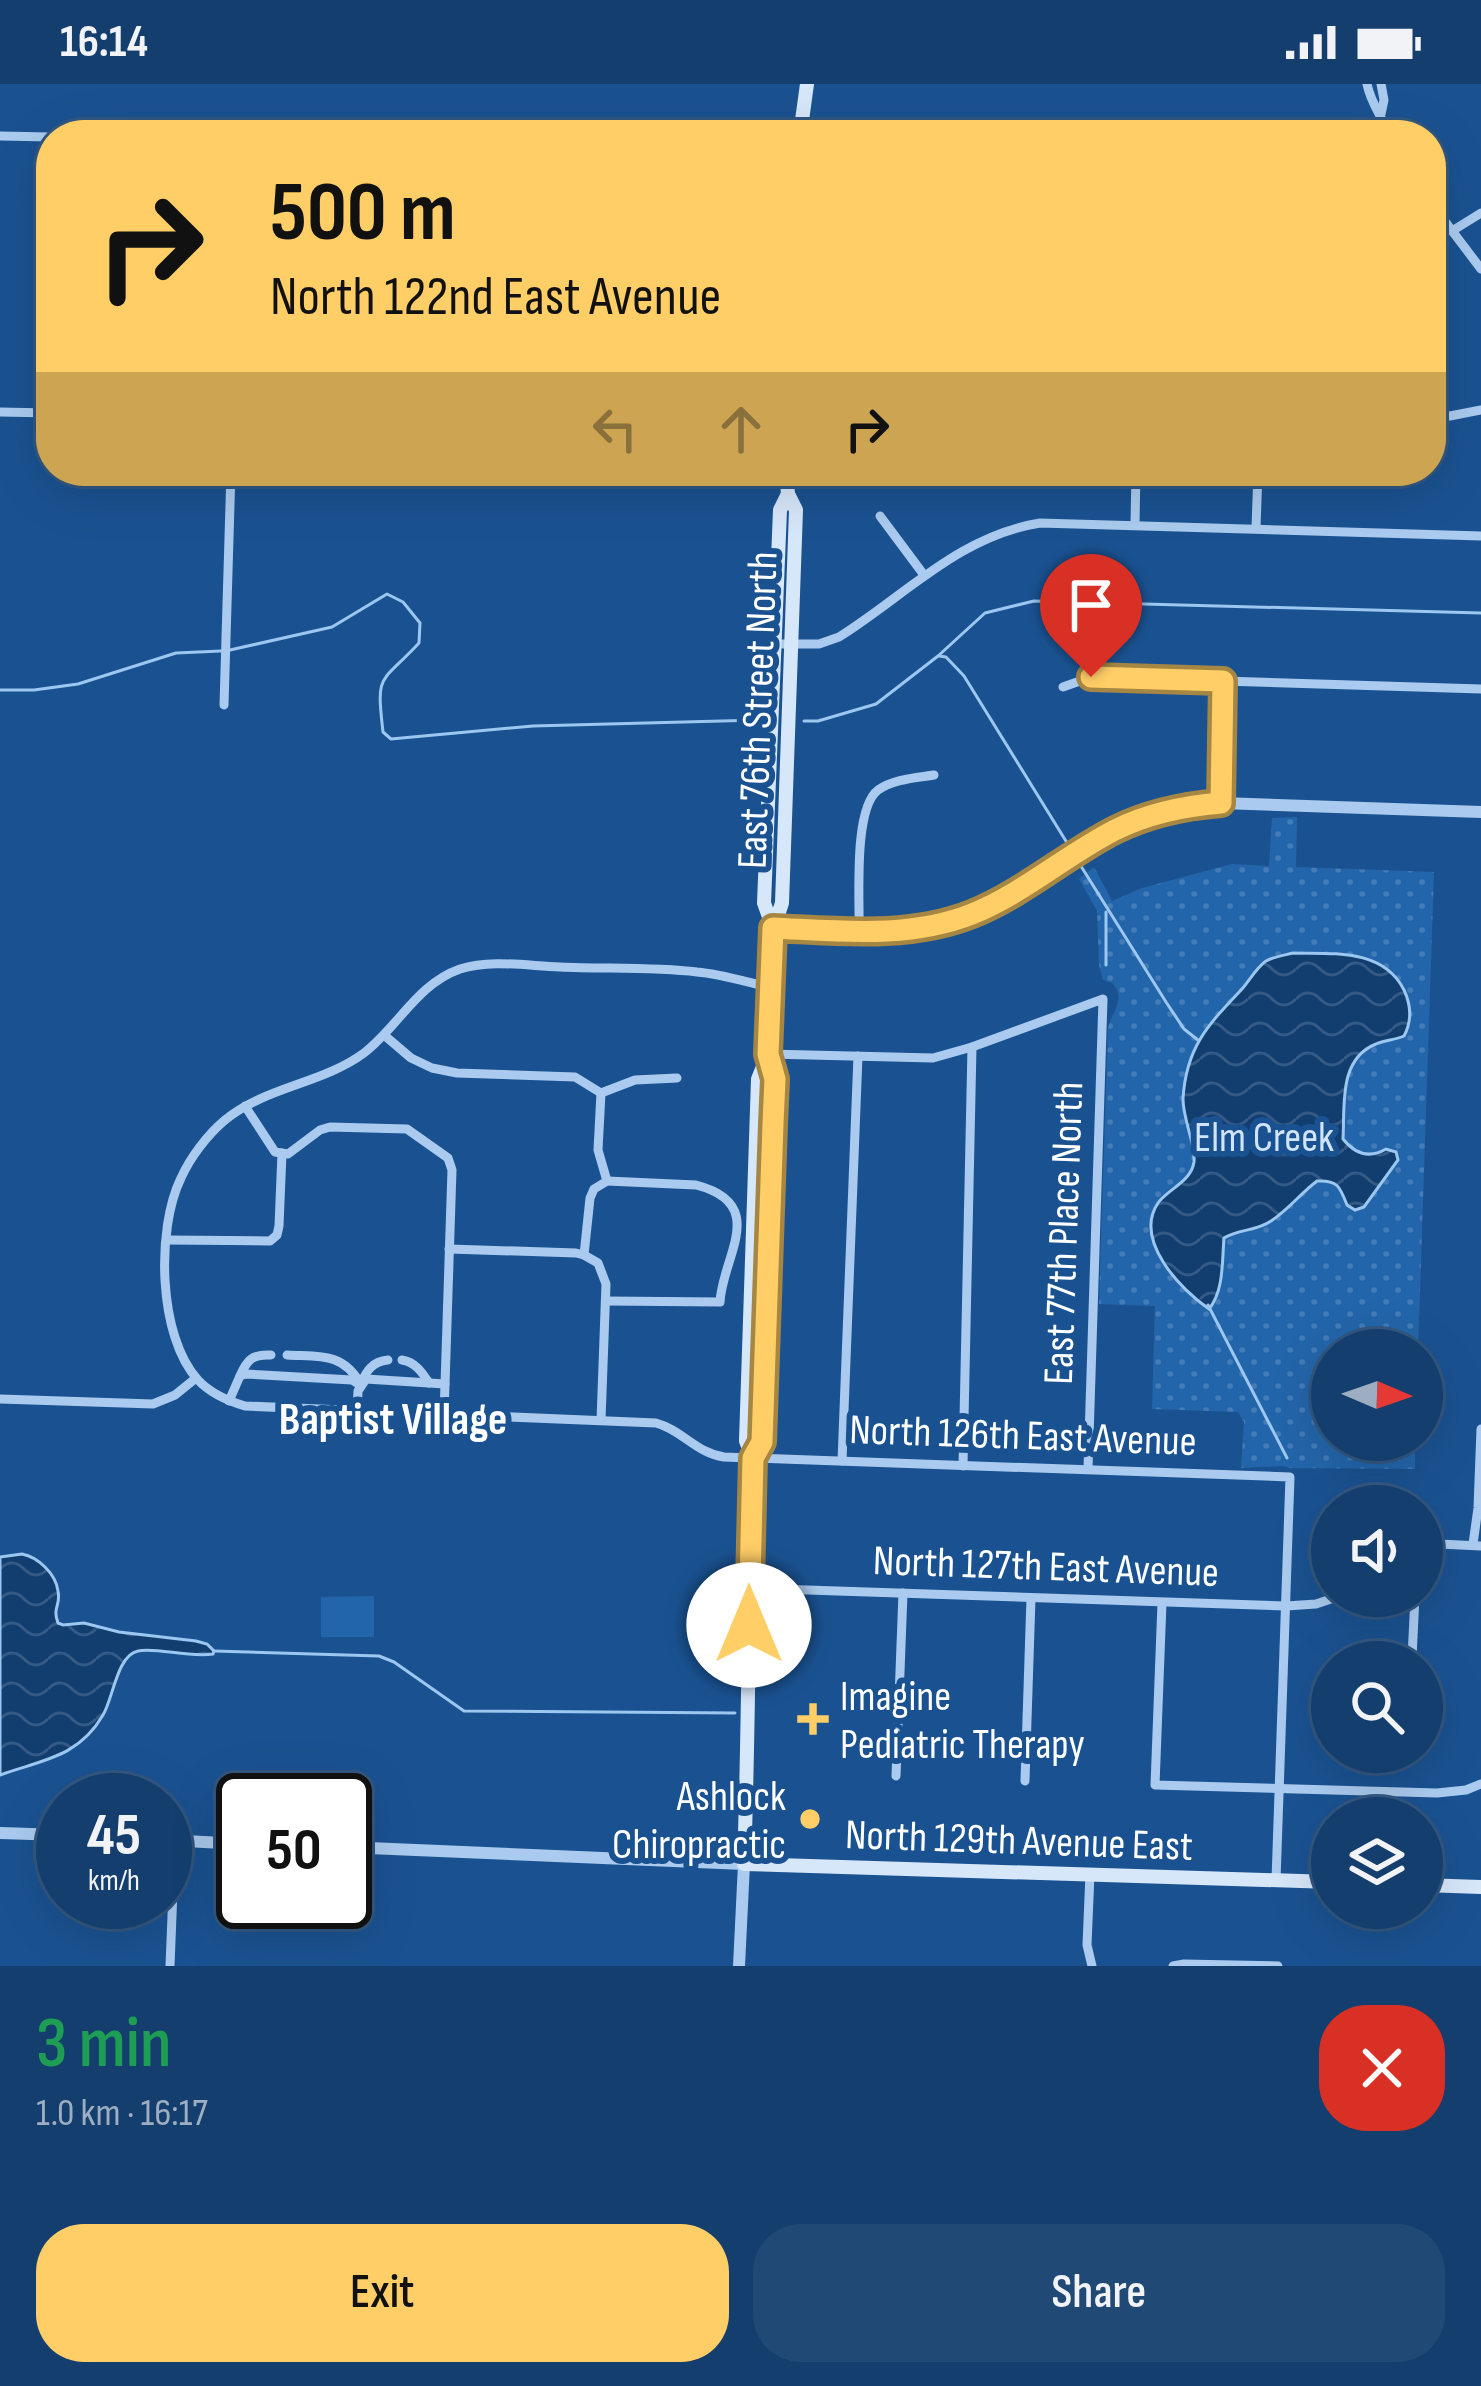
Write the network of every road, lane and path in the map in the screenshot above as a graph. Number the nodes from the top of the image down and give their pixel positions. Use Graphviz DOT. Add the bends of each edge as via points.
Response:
graph roads {
  1 [pos="807,84"];
  2 [pos="1367,84"];
  3 [pos="1381,84"];
  4 [pos="1381,114"];
  5 [pos="802,120"];
  6 [pos="1383,120"];
  7 [pos="0,136"];
  8 [pos="36,137"];
  9 [pos="1481,213"];
  10 [pos="1446,223"];
  11 [pos="1452,232"];
  12 [pos="1481,269"];
  13 [pos="1481,410"];
  14 [pos="0,412"];
  15 [pos="36,413"];
  16 [pos="1446,416"];
  17 [pos="231,486"];
  18 [pos="788,486"];
  19 [pos="1136,486"];
  20 [pos="1257,486"];
  21 [pos="788,494"];
  22 [pos="880,517"];
  23 [pos="1135,524"];
  24 [pos="1256,529"];
  25 [pos="1481,536"];
  26 [pos="924,575"];
  27 [pos="775,644"];
  28 [pos="791,644"];
  29 [pos="1223,681"];
  30 [pos="1063,687"];
  31 [pos="1481,689"];
  32 [pos="224,705"];
  33 [pos="934,776"];
  34 [pos="1221,803"];
  35 [pos="1481,812"];
  36 [pos="773,928"];
  37 [pos="859,931"];
  38 [pos="770,988"];
  39 [pos="384,1035"];
  40 [pos="972,1047"];
  41 [pos="768,1054"];
  42 [pos="858,1056"];
  43 [pos="677,1078"];
  44 [pos="601,1093"];
  45 [pos="244,1106"];
  46 [pos="282,1153"];
  47 [pos="607,1181"];
  48 [pos="167,1240"];
  49 [pos="449,1249"];
  50 [pos="584,1256"];
  51 [pos="606,1300"];
  52 [pos="271,1354"];
  53 [pos="287,1355"];
  54 [pos="388,1360"];
  55 [pos="402,1360"];
  56 [pos="240,1376"];
  57 [pos="196,1378"];
  58 [pos="429,1383"];
  59 [pos="360,1384"];
  60 [pos="445,1384"];
  61 [pos="0,1399"];
  62 [pos="230,1401"];
  63 [pos="357,1411"];
  64 [pos="444,1415"];
  65 [pos="601,1420"];
  66 [pos="1481,1429"];
  67 [pos="753,1458"];
  68 [pos="842,1461"];
  69 [pos="963,1466"];
  70 [pos="1088,1469"];
  71 [pos="1477,1545"];
  72 [pos="1443,1546"];
  73 [pos="749,1588"];
  74 [pos="903,1593"];
  75 [pos="1031,1598"];
  76 [pos="1162,1603"];
  77 [pos="1311,1604"];
  78 [pos="1286,1606"];
  79 [pos="896,1776"];
  80 [pos="1024,1781"];
  81 [pos="1481,1784"];
  82 [pos="1280,1788"];
  83 [pos="0,1833"];
  84 [pos="36,1834"];
  85 [pos="372,1848"];
  86 [pos="744,1864"];
  87 [pos="1090,1874"];
  88 [pos="1276,1880"];
  89 [pos="1311,1881"];
  90 [pos="1443,1886"];
  91 [pos="1481,1887"];
  92 [pos="170,1929"];
  93 [pos="1243,1965"];
  94 [pos="170,1966"];
  95 [pos="740,1966"];
  96 [pos="1092,1966"];
  97 [pos="1173,1966"];
  98 [pos="1279,1966"];
  1 -- 5 [label="main road"];
  2 -- 4 [label="street"];
  3 -- 4 [label="street"];
  4 -- 6 [label="street"];
  7 -- 8 [label="street"];
  9 -- 11 [label="street"];
  10 -- 11 [label="street"];
  11 -- 12 [label="street"];
  13 -- 16 [label="street"];
  14 -- 15 [label="street"];
  17 -- 32 [label="street"];
  18 -- 21 [label="main road, East 76th Street North"];
  19 -- 23 [label="street"];
  20 -- 24 [label="street"];
  21 -- 27 [label="main road, East 76th Street North" via="780,510"];
  21 -- 28 [label="main road, East 76th Street North" via="796,510"];
  22 -- 26 [label="street"];
  23 -- 24 [label="street"];
  23 -- 26 [label="street" via="1024,526 974,543"];
  24 -- 25 [label="street"];
  26 -- 28 [label="street" via="839,637"];
  27 -- 28 [label="street"];
  27 -- 36 [label="main road, East 76th Street North" via="764,903"];
  28 -- 36 [label="main road, East 76th Street North" via="782,903"];
  29 -- 30 [label="street" via="1091,677"];
  29 -- 31 [label="street"];
  29 -- 34 [label="street"];
  33 -- 37 [label="street" via="893,782 870,798"];
  34 -- 35 [label="street"];
  34 -- 37 [label="street" via="1128,824 952,921"];
  36 -- 37 [label="street"];
  36 -- 38 [label="main road, East 76th Street North"];
  38 -- 39 [label="street" via="701,972 483,965 434,982"];
  38 -- 41 [label="main road, East 76th Street North"];
  39 -- 44 [label="street" via="432,1068 575,1077"];
  39 -- 45 [label="street" via="343,1066"];
  40 -- 42 [label="street" via="933,1058"];
  40 -- 69 [label="street"];
  40 -- 70 [label="street, East 77th Place North" via="1103,999"];
  41 -- 42 [label="street"];
  41 -- 67 [label="main road, East 76th Street North" via="758,1079 746,1439"];
  42 -- 68 [label="street"];
  43 -- 44 [label="street" via="634,1080"];
  44 -- 47 [label="street" via="598,1150"];
  45 -- 46 [label="street"];
  45 -- 48 [label="street" via="186,1168"];
  46 -- 48 [label="street" via="279,1226 270,1241"];
  46 -- 49 [label="street" via="330,1126 407,1129 452,1165"];
  47 -- 50 [label="street" via="590,1198"];
  47 -- 51 [label="street" via="696,1185 721,1195 737,1226 720,1302"];
  48 -- 57 [label="street" via="174,1340"];
  49 -- 50 [label="street"];
  49 -- 60 [label="street"];
  50 -- 51 [label="street" via="604,1274"];
  51 -- 65 [label="street"];
  52 -- 56 [label="street" via="250,1358"];
  53 -- 59 [label="street" via="336,1358"];
  54 -- 59 [label="street" via="368,1368"];
  55 -- 58 [label="street"];
  56 -- 59 [label="street"];
  56 -- 62 [label="street"];
  57 -- 61 [label="street" via="152,1404"];
  57 -- 62 [label="street"];
  58 -- 59 [label="street"];
  58 -- 60 [label="street"];
  59 -- 63 [label="street"];
  60 -- 64 [label="street"];
  62 -- 63 [label="street"];
  63 -- 64 [label="street"];
  64 -- 65 [label="street"];
  65 -- 67 [label="street" via="656,1423 714,1456"];
  66 -- 71 [label="street"];
  67 -- 68 [label="street, North 126th East Avenue"];
  67 -- 73 [label="main road, East 76th Street North"];
  68 -- 69 [label="street, North 126th East Avenue"];
  69 -- 70 [label="street, North 126th East Avenue"];
  70 -- 78 [label="street, North 126th East Avenue" via="1290,1477"];
  71 -- 72 [label="street"];
  73 -- 74 [label="street, North 127th East Avenue"];
  73 -- 86 [label="main road, East 76th Street North"];
  74 -- 75 [label="street, North 127th East Avenue"];
  74 -- 79 [label="street"];
  75 -- 76 [label="street, North 127th East Avenue"];
  75 -- 80 [label="street"];
  76 -- 78 [label="street, North 127th East Avenue"];
  76 -- 82 [label="street" via="1155,1785"];
  77 -- 78 [label="street, North 127th East Avenue"];
  78 -- 82 [label="street"];
  81 -- 82 [label="street" via="1437,1793"];
  82 -- 88 [label="street"];
  83 -- 84 [label="street"];
  85 -- 86 [label="street, North 129th Avenue East"];
  86 -- 87 [label="main road, North 129th Avenue East"];
  86 -- 95 [label="street, East 76th Street North"];
  87 -- 88 [label="main road, North 129th Avenue East"];
  87 -- 96 [label="street"];
  88 -- 89 [label="main road, North 129th Avenue East"];
  90 -- 91 [label="main road"];
  92 -- 94 [label="street"];
  93 -- 97 [label="street"];
  93 -- 98 [label="street"];
}
